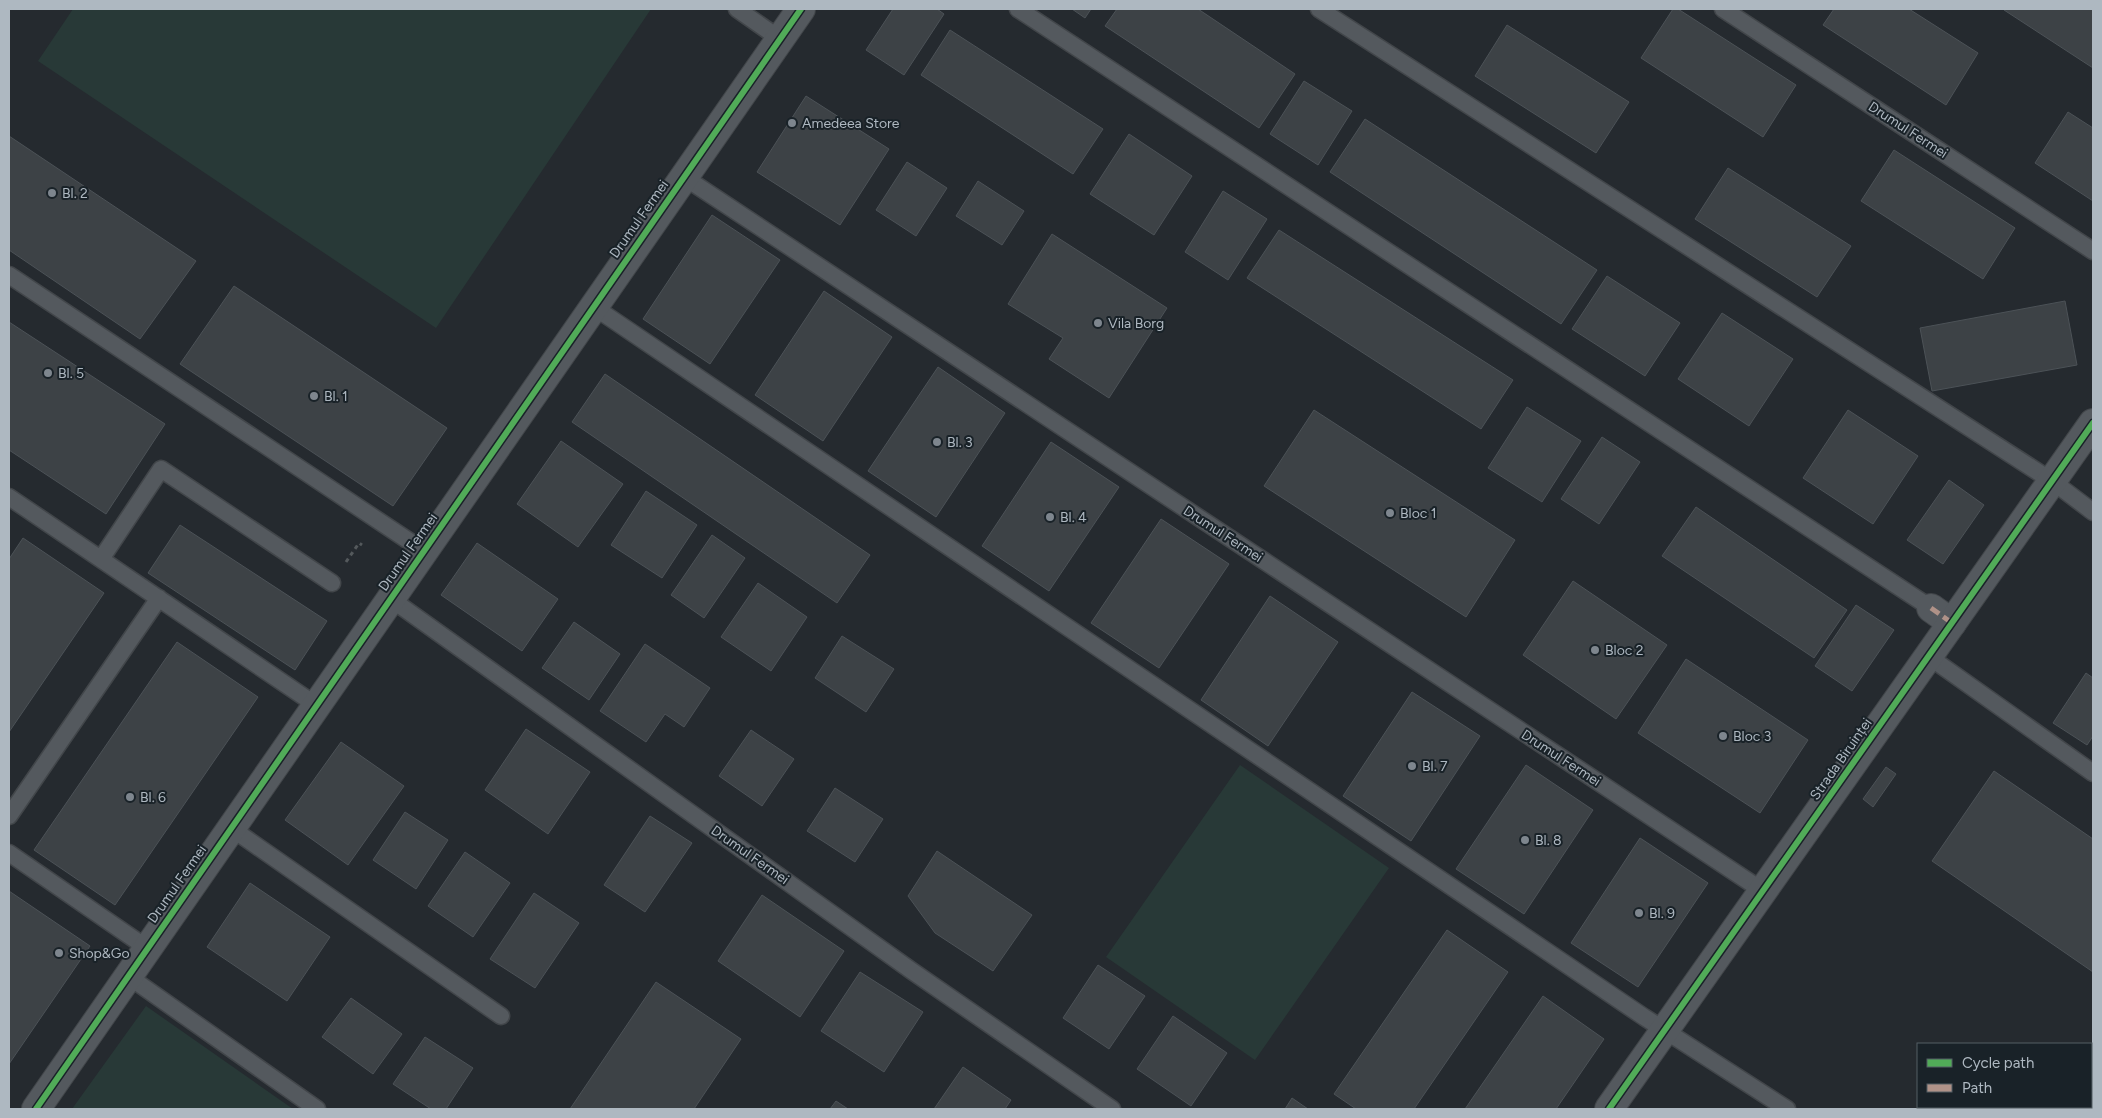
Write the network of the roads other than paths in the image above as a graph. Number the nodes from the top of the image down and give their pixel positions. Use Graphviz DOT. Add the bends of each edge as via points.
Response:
graph roads {
  1 [pos="737,9"];
  2 [pos="801,9"];
  3 [pos="1018,9"];
  4 [pos="1318,9"];
  5 [pos="1723,9"];
  6 [pos="780,39"];
  7 [pos="684,177"];
  8 [pos="2093,251"];
  9 [pos="9,275"];
  10 [pos="594,307"];
  11 [pos="2093,423"];
  12 [pos="2052,482"];
  13 [pos="9,497"];
  14 [pos="2093,512"];
  15 [pos="424,551"];
  16 [pos="101,559"];
  17 [pos="332,583"];
  18 [pos="159,598"];
  19 [pos="390,599"];
  20 [pos="1942,616"];
  21 [pos="1928,656"];
  22 [pos="316,705"];
  23 [pos="2093,773"];
  24 [pos="9,816"];
  25 [pos="231,828"];
  26 [pos="9,853"];
  27 [pos="1763,891"];
  28 [pos="147,948"];
  29 [pos="128,976"];
  30 [pos="501,1016"];
  31 [pos="1664,1031"];
  32 [pos="36,1109"];
  33 [pos="316,1109"];
  34 [pos="1112,1109"];
  35 [pos="1609,1109"];
  36 [pos="1787,1109"];
  1 -- 6 [label="lane"];
  2 -- 6 [label="street, Drumul Fermei"];
  3 -- 20 [label="lane"];
  4 -- 12 [label="lane"];
  5 -- 8 [label="lane, Drumul Fermei"];
  6 -- 7 [label="street, Drumul Fermei"];
  7 -- 10 [label="street, Drumul Fermei"];
  7 -- 27 [label="lane, Drumul Fermei"];
  9 -- 15 [label="lane"];
  10 -- 15 [label="street, Drumul Fermei"];
  10 -- 31 [label="lane"];
  11 -- 12 [label="street, Strada Biruinței"];
  12 -- 14 [label="lane"];
  12 -- 20 [label="street, Strada Biruinței"];
  13 -- 16 [label="lane"];
  15 -- 19 [label="street, Drumul Fermei"];
  16 -- 17 [label="lane" via="161,468"];
  16 -- 18 [label="lane"];
  18 -- 22 [label="lane"];
  18 -- 24 [label="lane"];
  19 -- 22 [label="street, Drumul Fermei"];
  19 -- 34 [label="lane, Drumul Fermei" via="912,971"];
  20 -- 21 [label="street, Strada Biruinței"];
  21 -- 23 [label="lane"];
  21 -- 27 [label="street, Strada Biruinței"];
  22 -- 25 [label="street, Drumul Fermei"];
  25 -- 28 [label="street, Drumul Fermei"];
  25 -- 30 [label="lane"];
  26 -- 28 [label="lane"];
  27 -- 31 [label="street, Strada Biruinței"];
  28 -- 29 [label="street, Drumul Fermei"];
  29 -- 32 [label="street, Drumul Fermei"];
  29 -- 33 [label="lane"];
  31 -- 35 [label="street, Strada Biruinței"];
  31 -- 36 [label="lane"];
}
